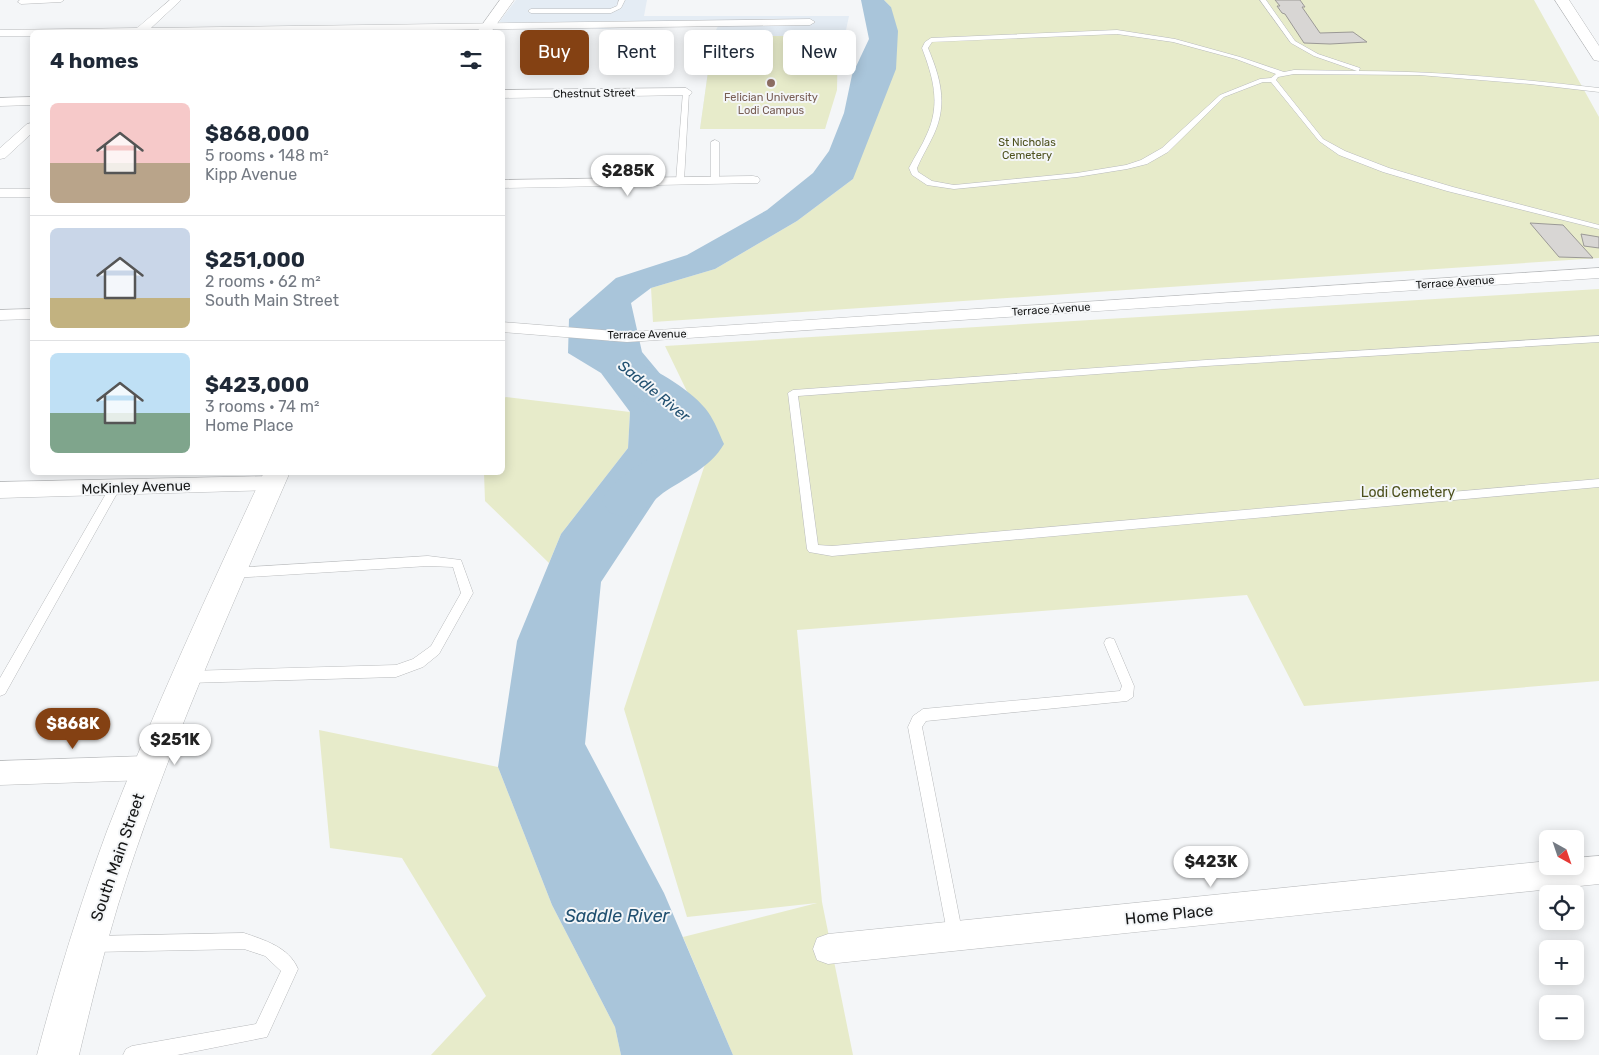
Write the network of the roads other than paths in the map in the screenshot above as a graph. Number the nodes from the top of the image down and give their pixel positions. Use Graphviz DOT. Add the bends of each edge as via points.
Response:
graph roads {
  1 [pos="24,0"];
  2 [pos="61,0"];
  3 [pos="176,0"];
  4 [pos="507,0"];
  5 [pos="622,0"];
  6 [pos="1263,0"];
  7 [pos="1562,0"];
  8 [pos="531,11"];
  9 [pos="810,22"];
  10 [pos="486,29"];
  11 [pos="142,30"];
  12 [pos="371,30"];
  13 [pos="0,33"];
  14 [pos="30,33"];
  15 [pos="1599,57"];
  16 [pos="1372,73"];
  17 [pos="1282,74"];
  18 [pos="1274,80"];
  19 [pos="1599,90"];
  20 [pos="686,92"];
  21 [pos="505,94"];
  22 [pos="30,101"];
  23 [pos="0,102"];
  24 [pos="30,128"];
  25 [pos="714,142"];
  26 [pos="0,155"];
  27 [pos="753,180"];
  28 [pos="680,181"];
  29 [pos="715,181"];
  30 [pos="505,184"];
  31 [pos="0,193"];
  32 [pos="30,193"];
  33 [pos="1599,227"];
  34 [pos="1599,273"];
  35 [pos="30,314"];
  36 [pos="0,315"];
  37 [pos="505,327"];
  38 [pos="1599,340"];
  39 [pos="275,478"];
  40 [pos="1599,483"];
  41 [pos="116,488"];
  42 [pos="0,490"];
  43 [pos="233,573"];
  44 [pos="1110,643"];
  45 [pos="188,677"];
  46 [pos="0,690"];
  47 [pos="148,768"];
  48 [pos="0,773"];
  49 [pos="1599,870"];
  50 [pos="955,936"];
  51 [pos="88,944"];
  52 [pos="828,950"];
  53 [pos="58,1055"];
  54 [pos="132,1055"];
  1 -- 2 [label="lane" via="21,2"];
  3 -- 11 [label="street"];
  4 -- 10 [label="street"];
  5 -- 8 [label="lane" via="619,7 611,11"];
  6 -- 16 [label="lane" via="1293,42 1316,55"];
  7 -- 15 [label="street"];
  9 -- 10 [label="street"];
  10 -- 12 [label="street"];
  13 -- 14 [label="street"];
  16 -- 17 [label="lane"];
  16 -- 19 [label="lane" via="1459,75"];
  17 -- 18 [label="lane"];
  17 -- 18 [label="lane" via="1173,40 1117,32 938,38 927,42 925,48 940,94 939,108 934,126 913,168 930,183 954,187 1127,167 1165,150 1222,96 1252,83"];
  18 -- 33 [label="lane" via="1321,140 1342,152 1386,170 1450,189"];
  20 -- 21 [label="street, Chestnut Street"];
  20 -- 28 [label="lane"];
  22 -- 23 [label="street"];
  24 -- 26 [label="street"];
  25 -- 29 [label="lane"];
  27 -- 29 [label="street"];
  28 -- 29 [label="street"];
  28 -- 30 [label="street"];
  31 -- 32 [label="street"];
  34 -- 37 [label="street, Terrace Avenue" via="658,335 626,336"];
  35 -- 36 [label="street"];
  38 -- 40 [label="lane" via="1206,363 793,394 813,549 832,551"];
  39 -- 41 [label="street, McKinley Avenue"];
  39 -- 43 [label="street, South Main Street"];
  41 -- 42 [label="street, McKinley Avenue"];
  41 -- 46 [label="lane"];
  43 -- 45 [label="street, South Main Street"];
  43 -- 45 [label="lane" via="428,561 456,563 466,593 435,650 418,663 396,671"];
  44 -- 50 [label="lane" via="1128,686 1128,693 1122,698 923,715 918,720 915,727"];
  45 -- 47 [label="street, South Main Street"];
  47 -- 48 [label="street"];
  47 -- 51 [label="street, South Main Street" via="106,883"];
  49 -- 50 [label="street, Home Place"];
  50 -- 52 [label="street, Home Place"];
  51 -- 53 [label="street, South Main Street" via="67,1012"];
  51 -- 54 [label="lane" via="244,941 270,950 290,969 261,1031"];
}
